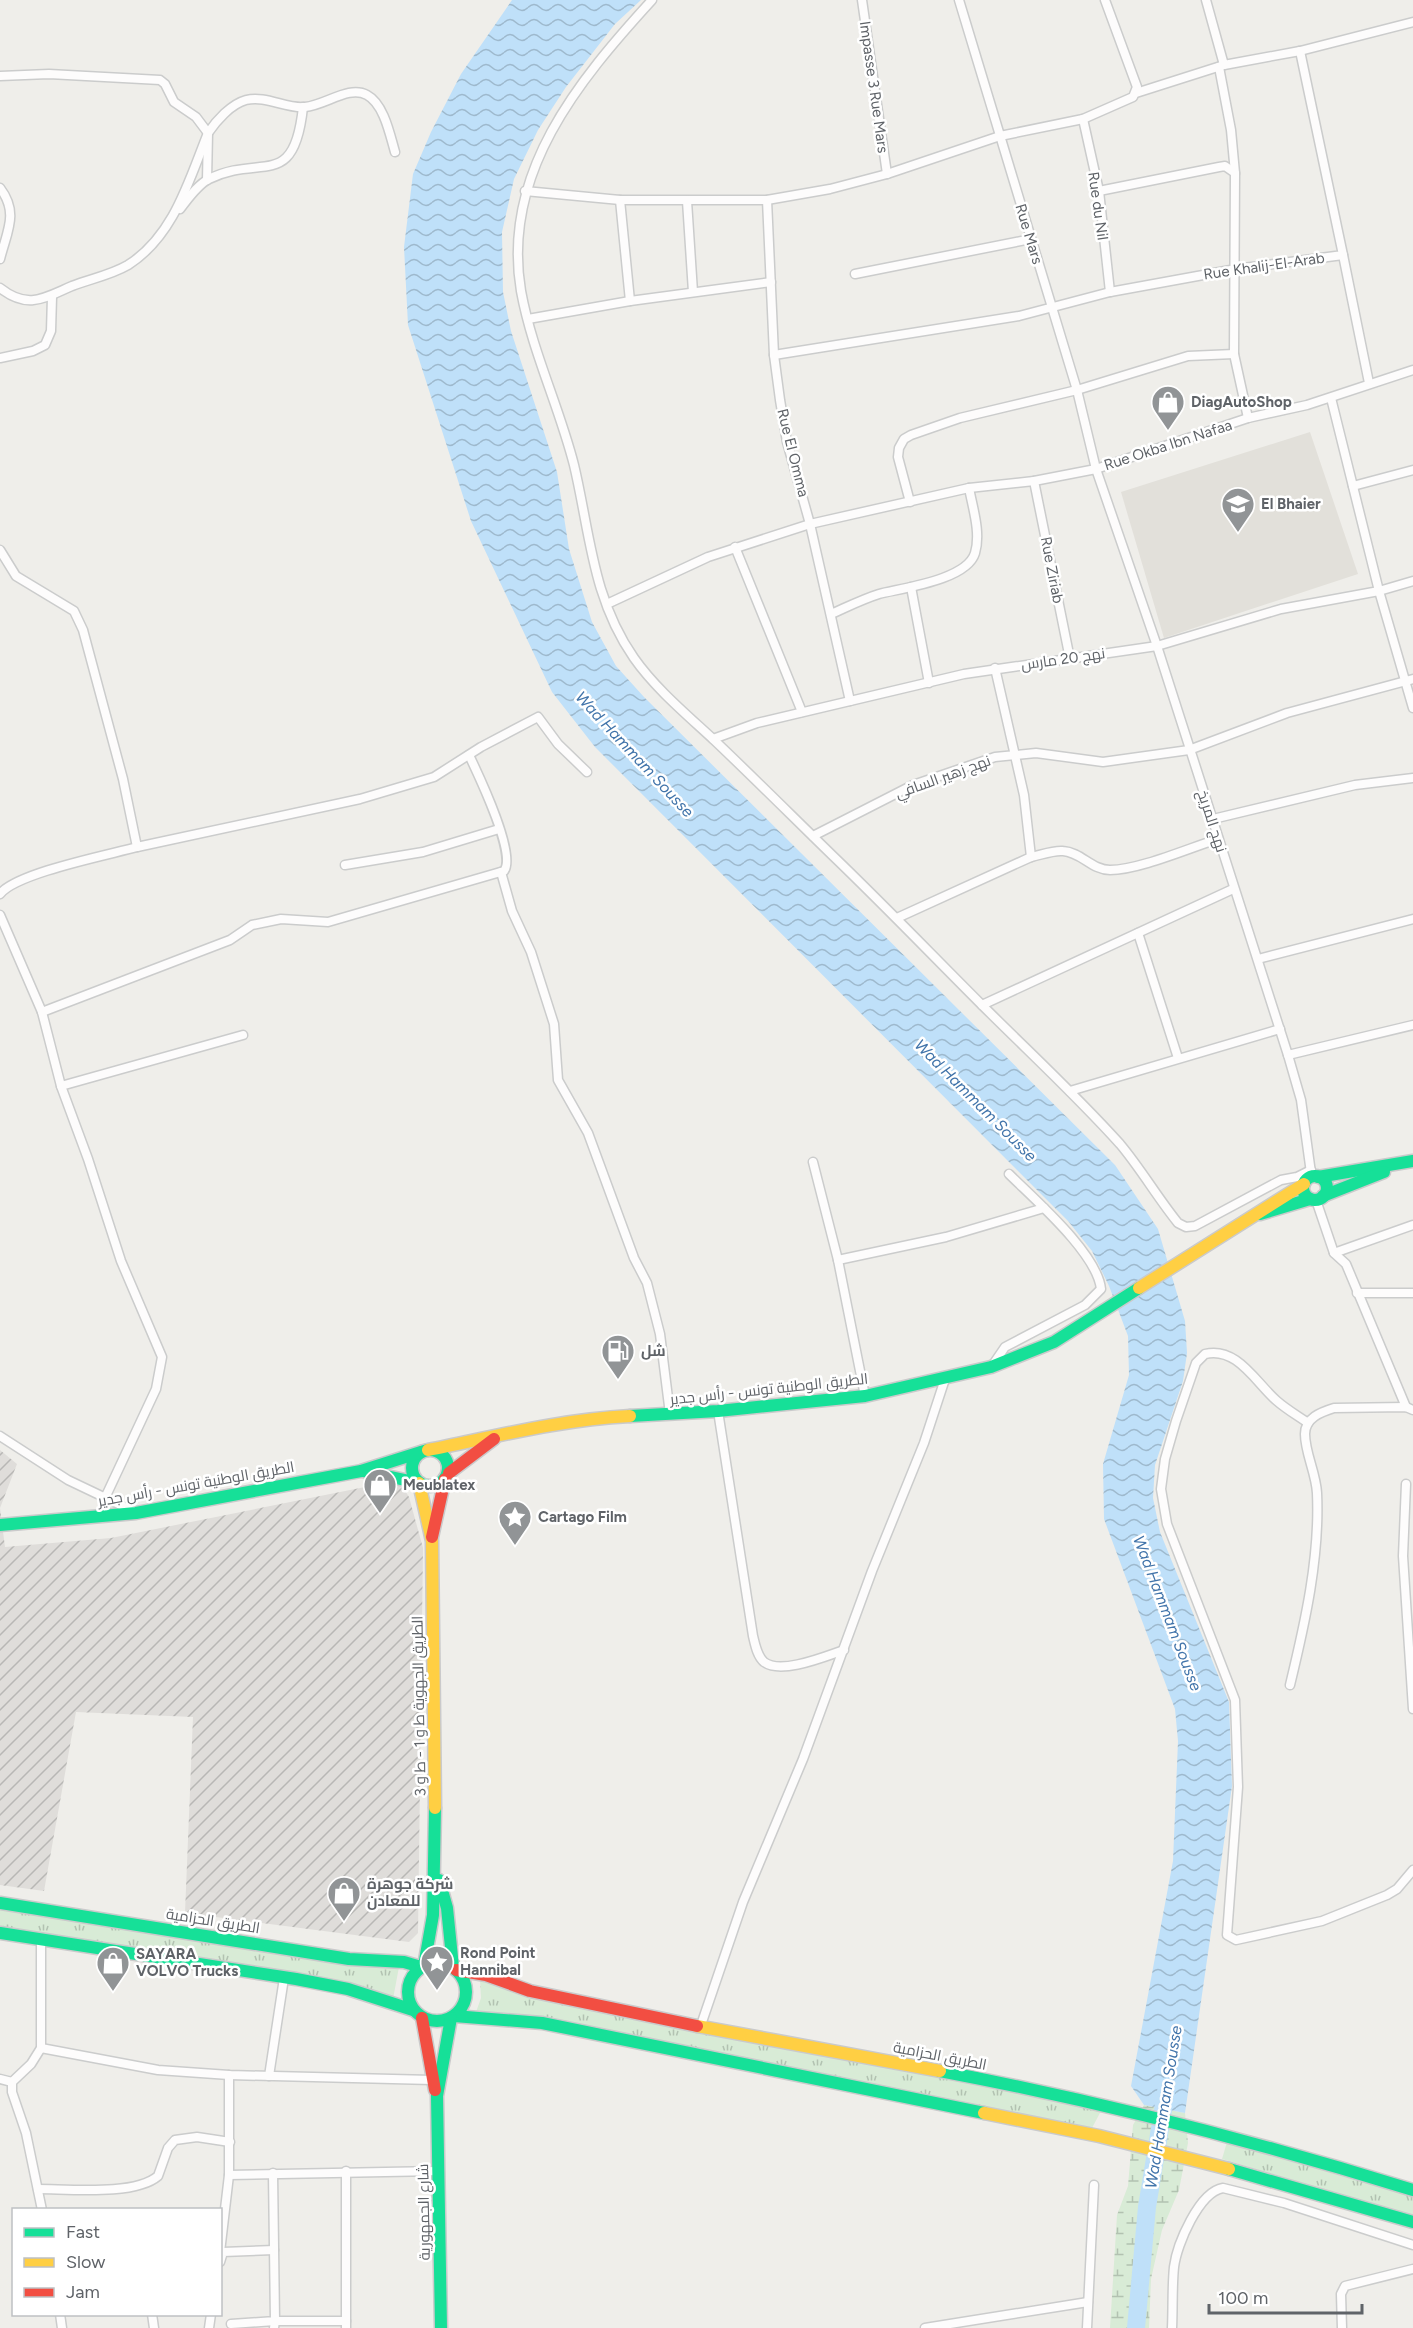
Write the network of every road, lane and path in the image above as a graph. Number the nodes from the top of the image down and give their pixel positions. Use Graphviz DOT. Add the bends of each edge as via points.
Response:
graph roads {
  1 [pos="652,0"];
  2 [pos="862,0"];
  3 [pos="959,0"];
  4 [pos="1105,0"];
  5 [pos="1206,0"];
  6 [pos="1413,22"];
  7 [pos="1300,51"];
  8 [pos="1221,66"];
  9 [pos="0,76"];
  10 [pos="1136,93"];
  11 [pos="303,107"];
  12 [pos="1083,119"];
  13 [pos="208,133"];
  14 [pos="1000,136"];
  15 [pos="395,152"];
  16 [pos="1235,172"];
  17 [pos="887,174"];
  18 [pos="207,180"];
  19 [pos="0,188"];
  20 [pos="525,191"];
  21 [pos="1099,192"];
  22 [pos="620,200"];
  23 [pos="768,200"];
  24 [pos="687,201"];
  25 [pos="173,216"];
  26 [pos="1030,238"];
  27 [pos="1343,255"];
  28 [pos="0,259"];
  29 [pos="1236,269"];
  30 [pos="855,274"];
  31 [pos="771,282"];
  32 [pos="0,288"];
  33 [pos="693,292"];
  34 [pos="1110,292"];
  35 [pos="52,297"];
  36 [pos="630,301"];
  37 [pos="1053,309"];
  38 [pos="528,320"];
  39 [pos="1234,354"];
  40 [pos="774,355"];
  41 [pos="0,358"];
  42 [pos="1413,370"];
  43 [pos="1369,383"];
  44 [pos="1077,390"];
  45 [pos="1331,398"];
  46 [pos="1248,418"];
  47 [pos="1096,469"];
  48 [pos="1413,470"];
  49 [pos="1034,481"];
  50 [pos="1353,486"];
  51 [pos="969,488"];
  52 [pos="910,502"];
  53 [pos="810,524"];
  54 [pos="735,547"];
  55 [pos="0,550"];
  56 [pos="1413,581"];
  57 [pos="911,587"];
  58 [pos="1379,591"];
  59 [pos="607,604"];
  60 [pos="831,614"];
  61 [pos="1157,646"];
  62 [pos="1070,660"];
  63 [pos="995,668"];
  64 [pos="1409,680"];
  65 [pos="929,683"];
  66 [pos="850,701"];
  67 [pos="1413,708"];
  68 [pos="802,712"];
  69 [pos="713,739"];
  70 [pos="1189,750"];
  71 [pos="1016,754"];
  72 [pos="470,755"];
  73 [pos="587,772"];
  74 [pos="1413,778"];
  75 [pos="1212,819"];
  76 [pos="499,829"];
  77 [pos="813,836"];
  78 [pos="1218,839"];
  79 [pos="137,847"];
  80 [pos="1031,857"];
  81 [pos="345,865"];
  82 [pos="501,872"];
  83 [pos="1233,889"];
  84 [pos="0,894"];
  85 [pos="0,915"];
  86 [pos="897,918"];
  87 [pos="1413,919"];
  88 [pos="1138,933"];
  89 [pos="1258,959"];
  90 [pos="982,1005"];
  91 [pos="42,1012"];
  92 [pos="1413,1025"];
  93 [pos="1280,1029"];
  94 [pos="243,1035"];
  95 [pos="1288,1055"];
  96 [pos="1178,1058"];
  97 [pos="60,1086"];
  98 [pos="1070,1091"];
  99 [pos="1413,1161"];
  100 [pos="813,1162"];
  101 [pos="1396,1166"];
  102 [pos="1009,1174"];
  103 [pos="1311,1177"];
  104 [pos="1316,1198"];
  105 [pos="1044,1208"];
  106 [pos="1249,1217"];
  107 [pos="1413,1225"];
  108 [pos="1334,1253"];
  109 [pos="838,1260"];
  110 [pos="1357,1293"];
  111 [pos="1413,1293"];
  112 [pos="992,1367"];
  113 [pos="945,1379"];
  114 [pos="865,1396"];
  115 [pos="1410,1409"];
  116 [pos="718,1411"];
  117 [pos="670,1414"];
  118 [pos="1308,1423"];
  119 [pos="501,1435"];
  120 [pos="0,1436"];
  121 [pos="424,1451"];
  122 [pos="361,1470"];
  123 [pos="447,1476"];
  124 [pos="419,1483"];
  125 [pos="1406,1484"];
  126 [pos="105,1498"];
  127 [pos="136,1513"];
  128 [pos="0,1525"];
  129 [pos="432,1541"];
  130 [pos="1410,1599"];
  131 [pos="844,1650"];
  132 [pos="1290,1685"];
  133 [pos="1413,1709"];
  134 [pos="1413,1870"];
  135 [pos="436,1871"];
  136 [pos="0,1903"];
  137 [pos="0,1933"];
  138 [pos="41,1940"];
  139 [pos="423,1966"];
  140 [pos="455,1968"];
  141 [pos="284,1978"];
  142 [pos="418,2014"];
  143 [pos="453,2017"];
  144 [pos="701,2025"];
  145 [pos="41,2048"];
  146 [pos="230,2075"];
  147 [pos="269,2076"];
  148 [pos="0,2079"];
  149 [pos="432,2080"];
  150 [pos="12,2082"];
  151 [pos="437,2096"];
  152 [pos="230,2142"];
  153 [pos="346,2170"];
  154 [pos="438,2171"];
  155 [pos="273,2173"];
  156 [pos="229,2175"];
  157 [pos="1094,2185"];
  158 [pos="38,2189"];
  159 [pos="1413,2190"];
  160 [pos="42,2208"];
  161 [pos="1413,2222"];
  162 [pos="1413,2245"];
  163 [pos="274,2250"];
  164 [pos="222,2252"];
  165 [pos="1413,2269"];
  166 [pos="1089,2302"];
  167 [pos="231,2324"];
  168 [pos="275,2325"];
  169 [pos="346,2325"];
  170 [pos="441,2328"];
  171 [pos="925,2328"];
  172 [pos="1087,2328"];
  173 [pos="1172,2328"];
  174 [pos="1342,2328"];
  1 -- 20 [label="street" via="580,86 544,143"];
  2 -- 17 [label="street, Impasse 3 Rue Mars"];
  3 -- 14 [label="street, Rue Mars"];
  4 -- 10 [label="street"];
  5 -- 8 [label="street"];
  6 -- 7 [label="street"];
  7 -- 8 [label="street"];
  7 -- 27 [label="street, Rue Khalij-El-Arab"];
  8 -- 10 [label="street"];
  8 -- 16 [label="street"];
  9 -- 13 [label="street" via="49,74 160,80 174,102 196,117"];
  10 -- 12 [label="street"];
  11 -- 13 [label="street" via="244,100"];
  11 -- 15 [label="street" via="330,102 346,93 366,94 384,119"];
  11 -- 18 [label="street" via="297,142 281,162"];
  12 -- 14 [label="street"];
  12 -- 21 [label="street, Rue du Nil"];
  13 -- 18 [label="street"];
  13 -- 25 [label="street"];
  14 -- 17 [label="street"];
  14 -- 26 [label="street, Rue Mars"];
  16 -- 21 [label="street" via="1219,166"];
  16 -- 29 [label="street"];
  17 -- 23 [label="street"];
  18 -- 25 [label="street"];
  19 -- 28 [label="street" via="9,199 12,216"];
  20 -- 22 [label="street"];
  20 -- 38 [label="street" via="517,248"];
  21 -- 34 [label="street, Rue du Nil"];
  22 -- 24 [label="street"];
  22 -- 36 [label="street"];
  23 -- 24 [label="street"];
  23 -- 31 [label="street, Rue El Omma"];
  24 -- 33 [label="street"];
  25 -- 35 [label="street" via="153,243 129,264"];
  26 -- 30 [label="street"];
  26 -- 37 [label="street, Rue Mars"];
  27 -- 29 [label="street, Rue Khalij-El-Arab"];
  27 -- 43 [label="street"];
  29 -- 34 [label="street, Rue Khalij-El-Arab"];
  29 -- 39 [label="street"];
  31 -- 33 [label="street"];
  31 -- 40 [label="street, Rue El Omma"];
  32 -- 35 [label="street" via="16,298 31,301"];
  33 -- 36 [label="street"];
  34 -- 37 [label="street, Rue Khalij-El-Arab"];
  35 -- 41 [label="street" via="51,331 45,345"];
  36 -- 38 [label="street"];
  37 -- 40 [label="street, Rue Khalij-El-Arab"];
  37 -- 44 [label="street, Rue Mars"];
  38 -- 59 [label="street" via="573,464 589,551"];
  39 -- 44 [label="street" via="1188,356"];
  39 -- 46 [label="street"];
  40 -- 53 [label="street, Rue El Omma" via="787,442"];
  42 -- 43 [label="street, Rue Okba Ibn Nafaa"];
  43 -- 45 [label="street, Rue Okba Ibn Nafaa"];
  44 -- 47 [label="street, Rue Mars"];
  44 -- 52 [label="street" via="960,418 904,439 898,457"];
  45 -- 46 [label="street, Rue Okba Ibn Nafaa"];
  45 -- 50 [label="street"];
  46 -- 47 [label="street, Rue Okba Ibn Nafaa"];
  47 -- 49 [label="street, Rue Okba Ibn Nafaa"];
  47 -- 61 [label="street, نهج المريخ"];
  48 -- 50 [label="street"];
  49 -- 51 [label="street, Rue Okba Ibn Nafaa"];
  49 -- 62 [label="street, Rue Ziriab"];
  50 -- 58 [label="street"];
  51 -- 52 [label="street, Rue Okba Ibn Nafaa"];
  51 -- 57 [label="street" via="977,540 971,560 944,577"];
  52 -- 53 [label="street, Rue Okba Ibn Nafaa"];
  53 -- 54 [label="street, Rue Okba Ibn Nafaa"];
  53 -- 60 [label="street, Rue El Omma"];
  54 -- 59 [label="street, Rue Okba Ibn Nafaa"];
  54 -- 68 [label="street"];
  55 -- 79 [label="street" via="16,576 67,606 79,620 106,710"];
  56 -- 58 [label="street, نهج 20 مارس"];
  57 -- 60 [label="street" via="877,594"];
  57 -- 65 [label="street"];
  58 -- 61 [label="street, نهج 20 مارس" via="1281,609"];
  58 -- 64 [label="street"];
  59 -- 69 [label="street" via="636,660"];
  60 -- 66 [label="street, Rue El Omma"];
  61 -- 62 [label="street, نهج 20 مارس"];
  61 -- 70 [label="street, نهج المريخ"];
  62 -- 63 [label="street, نهج 20 مارس"];
  63 -- 65 [label="street, نهج 20 مارس"];
  63 -- 71 [label="street"];
  64 -- 67 [label="street"];
  64 -- 70 [label="street, نهج زهير السافي" via="1287,712"];
  65 -- 66 [label="street, نهج 20 مارس"];
  66 -- 68 [label="street, نهج 20 مارس"];
  68 -- 69 [label="street, نهج 20 مارس"];
  69 -- 77 [label="street"];
  70 -- 71 [label="street, نهج زهير السافي" via="1103,762"];
  70 -- 75 [label="street, نهج المريخ"];
  71 -- 77 [label="street, نهج زهير السافي" via="984,760 913,785"];
  71 -- 80 [label="street"];
  72 -- 73 [label="street" via="538,717 558,744"];
  72 -- 76 [label="street"];
  72 -- 79 [label="street" via="434,777 360,799"];
  74 -- 75 [label="street" via="1355,785"];
  75 -- 78 [label="street, نهج المريخ"];
  76 -- 81 [label="street" via="423,852"];
  76 -- 82 [label="street" via="507,865"];
  77 -- 86 [label="street"];
  78 -- 80 [label="street" via="1111,870 1100,869 1061,850"];
  78 -- 83 [label="street, نهج المريخ"];
  79 -- 84 [label="street" via="20,881"];
  80 -- 86 [label="street"];
  82 -- 91 [label="street" via="328,922 281,918 252,925 231,940"];
  82 -- 117 [label="street" via="554,1024 558,1080 588,1133 634,1258 648,1283 660,1335"];
  83 -- 88 [label="street"];
  83 -- 89 [label="street, نهج المريخ"];
  85 -- 91 [label="street"];
  86 -- 90 [label="street"];
  87 -- 89 [label="street"];
  88 -- 90 [label="street"];
  88 -- 96 [label="street"];
  89 -- 93 [label="street, نهج المريخ"];
  90 -- 98 [label="street"];
  91 -- 97 [label="street"];
  92 -- 95 [label="street"];
  93 -- 95 [label="street, نهج المريخ"];
  93 -- 96 [label="street"];
  94 -- 97 [label="street"];
  95 -- 103 [label="street, نهج المريخ" via="1301,1100"];
  96 -- 98 [label="street"];
  97 -- 126 [label="street" via="121,1261 162,1357 156,1389"];
  98 -- 103 [label="street" via="1146,1176 1178,1223 1186,1227 1195,1226 1281,1180"];
  99 -- 101 [label="main road, الطريق الوطنية تونس - رأس جدير"];
  100 -- 109 [label="street"];
  101 -- 103 [label="main road, الطريق الوطنية تونس - رأس جدير"];
  101 -- 104 [label="main road, الطريق الوطنية تونس - رأس جدير"];
  102 -- 105 [label="street"];
  103 -- 104 [label="main road" via="1305,1194"];
  103 -- 104 [label="main road" via="1326,1184"];
  103 -- 106 [label="main road, الطريق الوطنية تونس - رأس جدير"];
  104 -- 106 [label="main road, الطريق الوطنية تونس - رأس جدير"];
  104 -- 108 [label="street"];
  105 -- 109 [label="street" via="946,1237"];
  105 -- 112 [label="street" via="1085,1257 1101,1289 1084,1305 1005,1347"];
  106 -- 112 [label="main road, الطريق الوطنية تونس - رأس جدير" via="1054,1342"];
  107 -- 108 [label="street"];
  108 -- 110 [label="street" via="1346,1264"];
  109 -- 114 [label="street"];
  110 -- 111 [label="street"];
  110 -- 115 [label="street"];
  112 -- 113 [label="main road, الطريق الوطنية تونس - رأس جدير"];
  113 -- 114 [label="main road, الطريق الوطنية تونس - رأس جدير"];
  113 -- 131 [label="street"];
  114 -- 116 [label="main road, الطريق الوطنية تونس - رأس جدير"];
  115 -- 118 [label="street" via="1334,1408"];
  116 -- 117 [label="main road, الطريق الوطنية تونس - رأس جدير"];
  116 -- 131 [label="street" via="759,1656 773,1666 787,1666"];
  117 -- 119 [label="main road, الطريق الوطنية تونس - رأس جدير" via="577,1419"];
  118 -- 132 [label="street" via="1305,1433 1317,1491 1315,1544 1306,1620"];
  118 -- 134 [label="street" via="1277,1401 1246,1368 1218,1353 1205,1354 1196,1364 1162,1476 1167,1524 1235,1700 1238,1787 1227,1935 1236,1940 1322,1921 1387,1895"];
  119 -- 121 [label="main road, الطريق الوطنية تونس - رأس جدير"];
  119 -- 123 [label="main road, الطريق الوطنية تونس - رأس جدير"];
  120 -- 126 [label="street" via="68,1480"];
  121 -- 122 [label="main road, الطريق الوطنية تونس - رأس جدير"];
  121 -- 123 [label="main road" via="435,1450 446,1459"];
  121 -- 124 [label="main road" via="412,1464"];
  122 -- 124 [label="main road, الطريق الوطنية تونس - رأس جدير"];
  122 -- 127 [label="main road, الطريق الوطنية تونس - رأس جدير"];
  123 -- 124 [label="main road" via="435,1486"];
  123 -- 129 [label="main road, الطريق الجهوية ط و 1 - ط و 3"];
  124 -- 129 [label="main road, الطريق الجهوية ط و 1 - ط و 3"];
  125 -- 130 [label="street" via="1403,1556"];
  126 -- 127 [label="street"];
  127 -- 128 [label="main road, الطريق الوطنية تونس - رأس جدير"];
  129 -- 135 [label="main road, الطريق الجهوية ط و 1 - ط و 3"];
  130 -- 133 [label="street"];
  131 -- 144 [label="street" via="743,1902"];
  135 -- 139 [label="main road, الطريق الجهوية ط و 1 - ط و 3" via="434,1915"];
  135 -- 140 [label="main road, الطريق الجهوية ط و 1 - ط و 3" via="447,1908"];
  136 -- 139 [label="main road, الطريق الحزامية" via="349,1959"];
  137 -- 138 [label="main road"];
  138 -- 141 [label="main road"];
  138 -- 145 [label="street"];
  139 -- 140 [label="main road, الطريق الحزامية" via="435,1962"];
  139 -- 142 [label="main road" via="408,1988"];
  140 -- 143 [label="main road" via="466,1992 462,2007"];
  140 -- 144 [label="main road, الطريق الحزامية" via="574,2001"];
  141 -- 142 [label="main road" via="348,1989"];
  141 -- 147 [label="street"];
  142 -- 143 [label="main road" via="436,2022"];
  142 -- 149 [label="main road, شارع الجمهورية"];
  143 -- 151 [label="main road, شارع الجمهورية"];
  143 -- 161 [label="main road" via="542,2023 1099,2136 1298,2187"];
  144 -- 159 [label="main road, الطريق الحزامية" via="1104,2106 1297,2154"];
  145 -- 146 [label="street" via="158,2070"];
  145 -- 150 [label="street"];
  146 -- 147 [label="street"];
  146 -- 152 [label="street"];
  147 -- 149 [label="street"];
  148 -- 150 [label="street"];
  149 -- 151 [label="main road, شارع الجمهورية"];
  150 -- 158 [label="street"];
  151 -- 154 [label="main road, شارع الجمهورية"];
  152 -- 156 [label="street"];
  152 -- 158 [label="street" via="197,2137 176,2139 168,2148 158,2176 140,2184 116,2189"];
  153 -- 154 [label="street"];
  153 -- 155 [label="street"];
  153 -- 169 [label="street"];
  154 -- 170 [label="main road, شارع الجمهورية"];
  155 -- 156 [label="street"];
  155 -- 163 [label="street"];
  156 -- 164 [label="street"];
  157 -- 166 [label="street"];
  158 -- 160 [label="street"];
  162 -- 173 [label="street" via="1274,2201 1214,2189 1197,2208 1174,2265"];
  163 -- 164 [label="street"];
  163 -- 168 [label="street"];
  165 -- 174 [label="street" via="1346,2286 1341,2294"];
  166 -- 171 [label="street"];
  166 -- 172 [label="street"];
  167 -- 168 [label="street"];
  168 -- 169 [label="street"];
}
